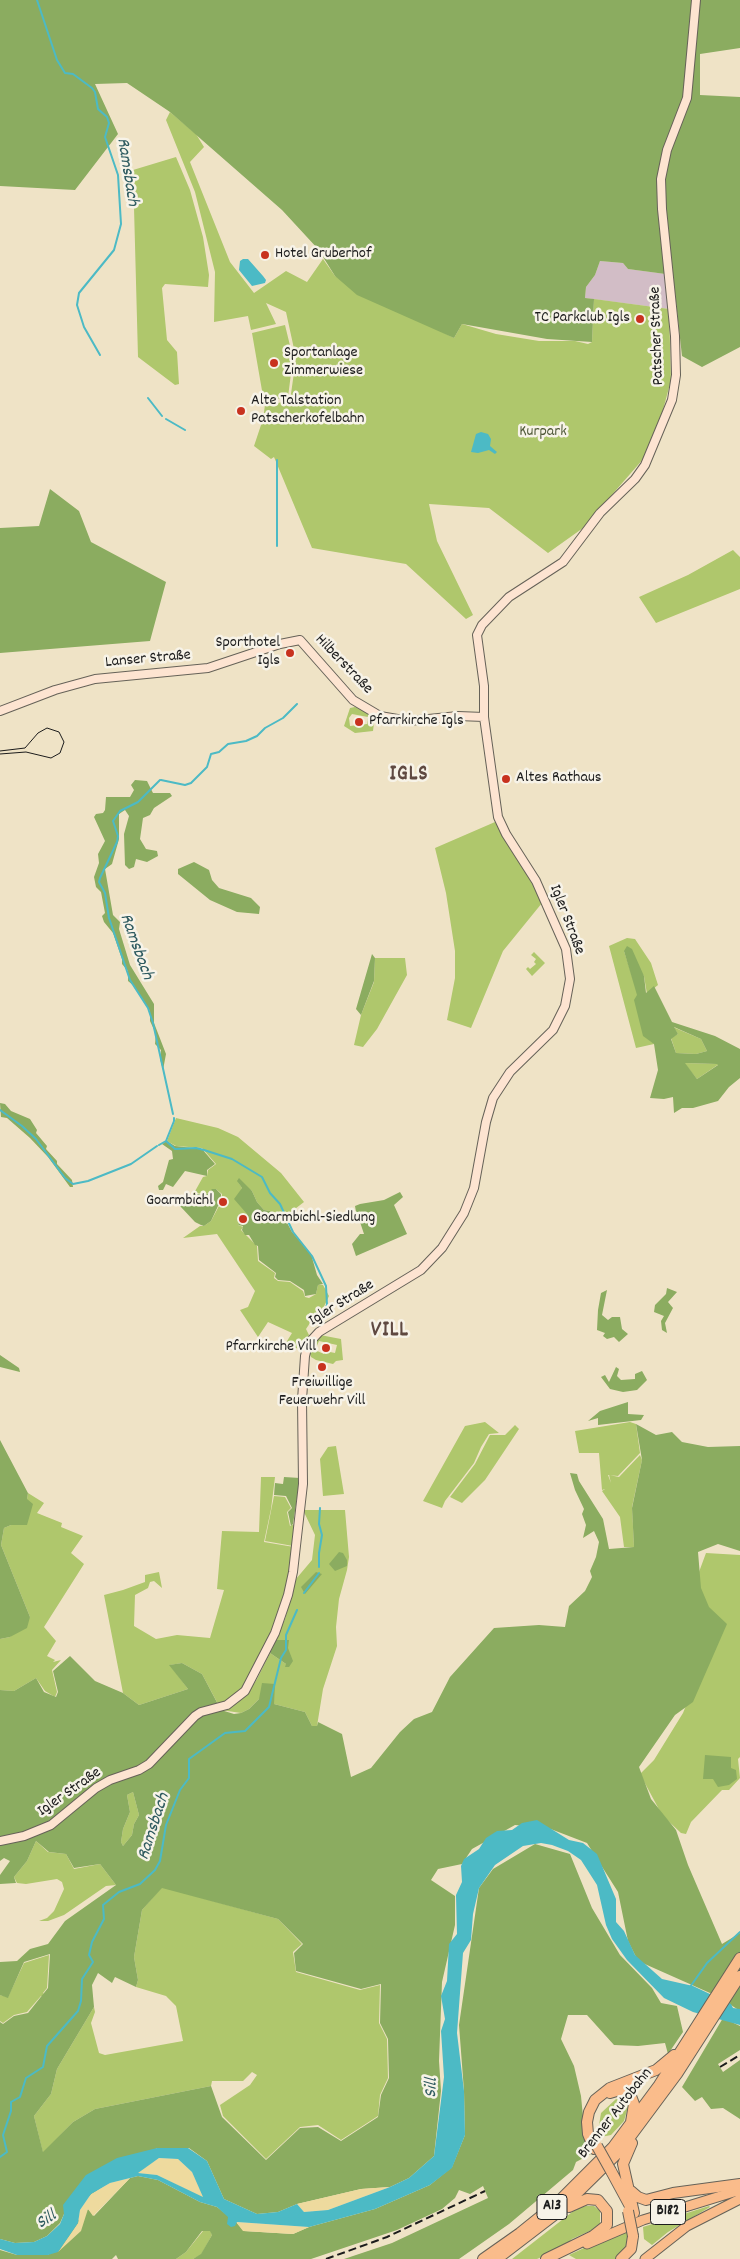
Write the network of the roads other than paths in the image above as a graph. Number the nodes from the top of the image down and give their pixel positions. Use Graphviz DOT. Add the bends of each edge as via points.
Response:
graph roads {
  1 [pos="696,0"];
  2 [pos="300,640"];
  3 [pos="0,711"];
  4 [pos="484,716"];
  5 [pos="0,1841"];
  6 [pos="740,1958"];
  7 [pos="740,1976"];
  8 [pos="670,2069"];
  9 [pos="634,2126"];
  10 [pos="596,2147"];
  11 [pos="740,2184"];
  12 [pos="740,2190"];
  13 [pos="630,2191"];
  14 [pos="740,2198"];
  15 [pos="632,2210"];
  16 [pos="557,2213"];
  17 [pos="636,2236"];
  18 [pos="562,2258"];
  19 [pos="483,2259"];
  20 [pos="497,2259"];
  21 [pos="546,2259"];
  22 [pos="621,2259"];
  23 [pos="631,2259"];
  24 [pos="645,2259"];
  1 -- 4 [label="main road, Patscher Straße" via="687,98 667,150 661,179 675,336 676,374 672,400 645,465 635,479 600,513 563,562 516,591 480,628 477,646 484,686"];
  2 -- 3 [label="main road, Lanser Straße" via="208,668 95,679"];
  2 -- 4 [label="main road, Hilberstraße" via="353,700 380,716 409,720"];
  4 -- 5 [label="main road, Igler Straße" via="500,823 536,881 566,949 570,979 565,1006 552,1030 510,1072 493,1098 474,1188 464,1213 442,1248 421,1270 319,1332 308,1344 302,1400 303,1484 293,1573 275,1633 245,1691 227,1705 195,1716 148,1764 101,1785 51,1824 24,1836"];
  6 -- 8 [label="highway"];
  7 -- 8 [label="highway, Brenner Autobahn / A13"];
  8 -- 9 [label="highway, Brenner Autobahn / A13"];
  8 -- 10 [label="highway" via="608,2089 596,2098 587,2122 588,2134"];
  9 -- 10 [label="highway" via="634,2104 630,2094 620,2090 607,2094 597,2104 592,2117"];
  9 -- 13 [label="highway" via="623,2164"];
  9 -- 16 [label="highway, Brenner Autobahn / A13" via="602,2171"];
  9 -- 19 [label="highway, Brenner Autobahn / A13" via="556,2204"];
  10 -- 15 [label="highway"];
  11 -- 13 [label="highway" via="646,2200"];
  12 -- 18 [label="main road, B182" via="628,2226"];
  13 -- 15 [label="highway"];
  14 -- 24 [label="main road, B182" via="687,2226"];
  15 -- 17 [label="highway"];
  16 -- 20 [label="highway, Brenner Autobahn / A13"];
  16 -- 21 [label="highway" via="591,2198 604,2205 608,2218 606,2227 600,2232"];
  17 -- 22 [label="highway" via="631,2249"];
  17 -- 23 [label="highway" via="638,2249"];
}
